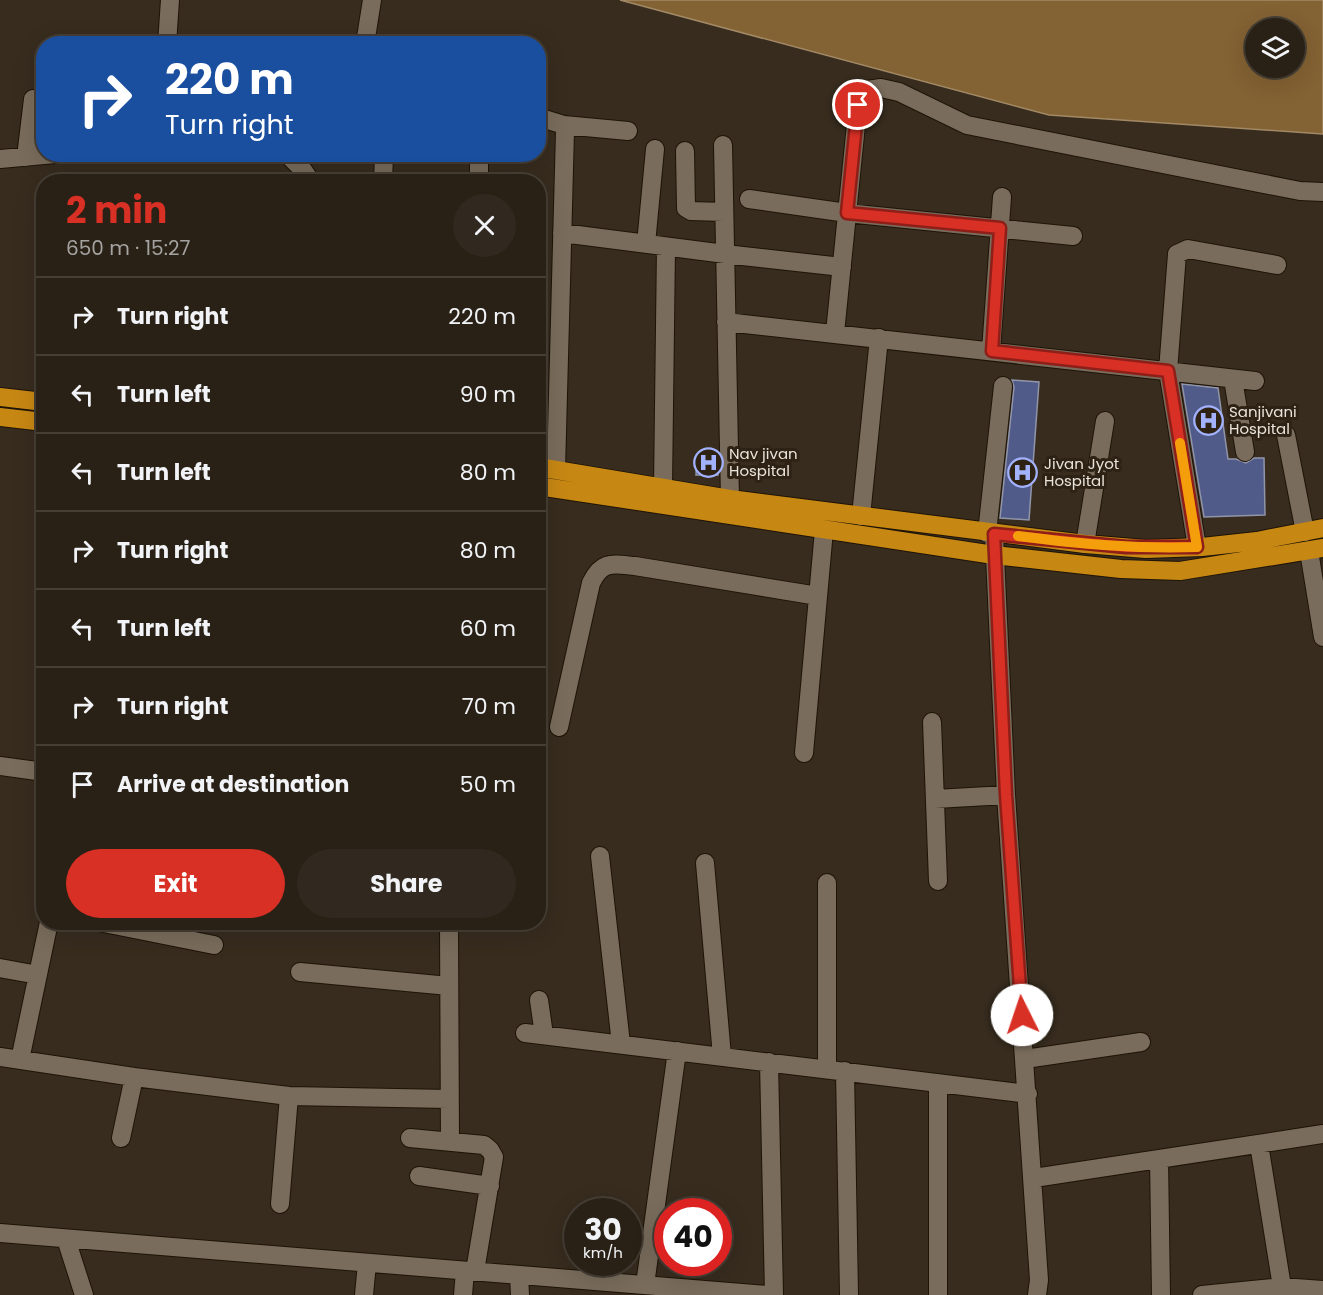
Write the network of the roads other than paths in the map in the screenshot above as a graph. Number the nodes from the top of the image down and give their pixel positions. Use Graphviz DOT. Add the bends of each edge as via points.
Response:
graph roads {
  1 [pos="170,0"];
  2 [pos="372,0"];
  3 [pos="168,36"];
  4 [pos="366,36"];
  5 [pos="33,99"];
  6 [pos="546,119"];
  7 [pos="564,125"];
  8 [pos="628,131"];
  9 [pos="723,145"];
  10 [pos="655,149"];
  11 [pos="685,151"];
  12 [pos="36,156"];
  13 [pos="26,157"];
  14 [pos="0,159"];
  15 [pos="294,162"];
  16 [pos="306,174"];
  17 [pos="1323,192"];
  18 [pos="1002,197"];
  19 [pos="749,199"];
  20 [pos="724,212"];
  21 [pos="847,213"];
  22 [pos="1000,228"];
  23 [pos="562,233"];
  24 [pos="1073,236"];
  25 [pos="646,244"];
  26 [pos="666,247"];
  27 [pos="725,254"];
  28 [pos="1277,265"];
  29 [pos="842,267"];
  30 [pos="726,322"];
  31 [pos="835,333"];
  32 [pos="879,338"];
  33 [pos="992,351"];
  34 [pos="1168,371"];
  35 [pos="1233,379"];
  36 [pos="1255,381"];
  37 [pos="1003,386"];
  38 [pos="0,397"];
  39 [pos="36,401"];
  40 [pos="0,417"];
  41 [pos="36,421"];
  42 [pos="1105,421"];
  43 [pos="1286,435"];
  44 [pos="1245,452"];
  45 [pos="547,468"];
  46 [pos="546,487"];
  47 [pos="663,488"];
  48 [pos="730,498"];
  49 [pos="861,516"];
  50 [pos="824,530"];
  51 [pos="1314,530"];
  52 [pos="991,533"];
  53 [pos="1085,544"];
  54 [pos="1197,547"];
  55 [pos="1316,549"];
  56 [pos="994,555"];
  57 [pos="818,596"];
  58 [pos="1323,635"];
  59 [pos="932,722"];
  60 [pos="559,727"];
  61 [pos="804,753"];
  62 [pos="0,766"];
  63 [pos="36,771"];
  64 [pos="1006,795"];
  65 [pos="935,799"];
  66 [pos="600,856"];
  67 [pos="705,863"];
  68 [pos="938,881"];
  69 [pos="827,883"];
  70 [pos="47,930"];
  71 [pos="139,930"];
  72 [pos="449,930"];
  73 [pos="214,945"];
  74 [pos="0,968"];
  75 [pos="300,972"];
  76 [pos="38,975"];
  77 [pos="449,986"];
  78 [pos="539,1000"];
  79 [pos="525,1033"];
  80 [pos="544,1035"];
  81 [pos="1141,1042"];
  82 [pos="621,1044"];
  83 [pos="677,1051"];
  84 [pos="722,1056"];
  85 [pos="0,1058"];
  86 [pos="1025,1059"];
  87 [pos="20,1060"];
  88 [pos="769,1062"];
  89 [pos="836,1070"];
  90 [pos="134,1077"];
  91 [pos="938,1083"];
  92 [pos="1028,1094"];
  93 [pos="289,1096"];
  94 [pos="449,1099"];
  95 [pos="1323,1134"];
  96 [pos="122,1137"];
  97 [pos="410,1138"];
  98 [pos="450,1142"];
  99 [pos="1258,1144"];
  100 [pos="1159,1159"];
  101 [pos="419,1176"];
  102 [pos="1034,1178"];
  103 [pos="490,1186"];
  104 [pos="280,1204"];
  105 [pos="0,1233"];
  106 [pos="66,1239"];
  107 [pos="367,1263"];
  108 [pos="470,1271"];
  109 [pos="519,1275"];
  110 [pos="645,1285"];
  111 [pos="1282,1287"];
  112 [pos="687,1292"];
  113 [pos="1319,1292"];
  114 [pos="84,1295"];
  115 [pos="364,1295"];
  116 [pos="463,1295"];
  117 [pos="519,1295"];
  118 [pos="768,1295"];
  119 [pos="774,1295"];
  120 [pos="849,1295"];
  121 [pos="938,1295"];
  122 [pos="1037,1295"];
  123 [pos="1161,1295"];
  124 [pos="1203,1295"];
  1 -- 3 [label="street"];
  2 -- 4 [label="street"];
  5 -- 13 [label="street"];
  6 -- 7 [label="street"];
  7 -- 8 [label="street"];
  7 -- 23 [label="street"];
  9 -- 20 [label="street"];
  10 -- 25 [label="street"];
  11 -- 20 [label="street" via="686,208"];
  12 -- 13 [label="street"];
  13 -- 14 [label="street"];
  15 -- 16 [label="street"];
  17 -- 21 [label="street" via="967,125 899,92 881,88 867,90 858,105"];
  18 -- 22 [label="street"];
  19 -- 21 [label="street"];
  20 -- 27 [label="street"];
  21 -- 22 [label="street"];
  21 -- 29 [label="street"];
  22 -- 24 [label="street"];
  22 -- 33 [label="street"];
  23 -- 25 [label="street"];
  23 -- 45 [label="street"];
  25 -- 26 [label="street"];
  26 -- 27 [label="street"];
  26 -- 47 [label="street"];
  27 -- 29 [label="street"];
  27 -- 30 [label="street"];
  28 -- 34 [label="street" via="1188,249 1177,254"];
  29 -- 31 [label="street"];
  30 -- 31 [label="street"];
  30 -- 48 [label="street"];
  31 -- 32 [label="street"];
  32 -- 33 [label="street"];
  32 -- 49 [label="street"];
  33 -- 34 [label="street"];
  34 -- 35 [label="street"];
  34 -- 54 [label="street"];
  35 -- 36 [label="street"];
  35 -- 44 [label="street"];
  37 -- 52 [label="street"];
  38 -- 39 [label="highway"];
  40 -- 41 [label="highway"];
  42 -- 53 [label="street"];
  43 -- 51 [label="street"];
  45 -- 47 [label="highway"];
  46 -- 50 [label="highway"];
  47 -- 48 [label="highway"];
  48 -- 49 [label="highway"];
  49 -- 52 [label="highway"];
  50 -- 56 [label="highway"];
  50 -- 57 [label="street"];
  51 -- 54 [label="highway"];
  52 -- 53 [label="highway"];
  52 -- 56 [label="street"];
  53 -- 54 [label="highway" via="1146,549"];
  55 -- 56 [label="highway" via="1180,571 1121,569"];
  55 -- 58 [label="street"];
  56 -- 64 [label="street"];
  57 -- 60 [label="street" via="635,566 603,566 591,583"];
  57 -- 61 [label="street"];
  59 -- 65 [label="street"];
  62 -- 63 [label="street"];
  64 -- 65 [label="street"];
  64 -- 86 [label="street"];
  65 -- 68 [label="street"];
  66 -- 82 [label="street"];
  67 -- 84 [label="street"];
  69 -- 89 [label="street"];
  70 -- 76 [label="street"];
  71 -- 73 [label="street"];
  72 -- 77 [label="street"];
  74 -- 76 [label="street"];
  75 -- 77 [label="street"];
  76 -- 87 [label="street"];
  77 -- 94 [label="street"];
  78 -- 80 [label="street"];
  79 -- 80 [label="street"];
  80 -- 82 [label="street"];
  81 -- 86 [label="street"];
  82 -- 83 [label="street"];
  83 -- 84 [label="street"];
  83 -- 110 [label="street"];
  84 -- 88 [label="street"];
  85 -- 87 [label="street"];
  86 -- 92 [label="street"];
  87 -- 90 [label="street"];
  88 -- 89 [label="street"];
  88 -- 119 [label="street"];
  89 -- 91 [label="street"];
  89 -- 120 [label="street"];
  90 -- 93 [label="street"];
  90 -- 96 [label="street"];
  91 -- 92 [label="street"];
  91 -- 121 [label="street"];
  92 -- 102 [label="street"];
  93 -- 94 [label="street"];
  93 -- 104 [label="street"];
  94 -- 98 [label="street"];
  95 -- 99 [label="street"];
  97 -- 98 [label="street"];
  98 -- 103 [label="street" via="484,1145 490,1150 494,1157"];
  99 -- 100 [label="street"];
  99 -- 111 [label="street"];
  100 -- 102 [label="street"];
  100 -- 123 [label="street"];
  101 -- 103 [label="street"];
  102 -- 122 [label="street"];
  103 -- 108 [label="street"];
  105 -- 106 [label="street"];
  106 -- 107 [label="street"];
  106 -- 114 [label="street"];
  107 -- 108 [label="street"];
  107 -- 115 [label="street"];
  108 -- 109 [label="street"];
  108 -- 116 [label="street"];
  109 -- 110 [label="street"];
  109 -- 117 [label="street"];
  110 -- 112 [label="street"];
  111 -- 113 [label="street"];
  111 -- 124 [label="street"];
  112 -- 118 [label="street"];
}
